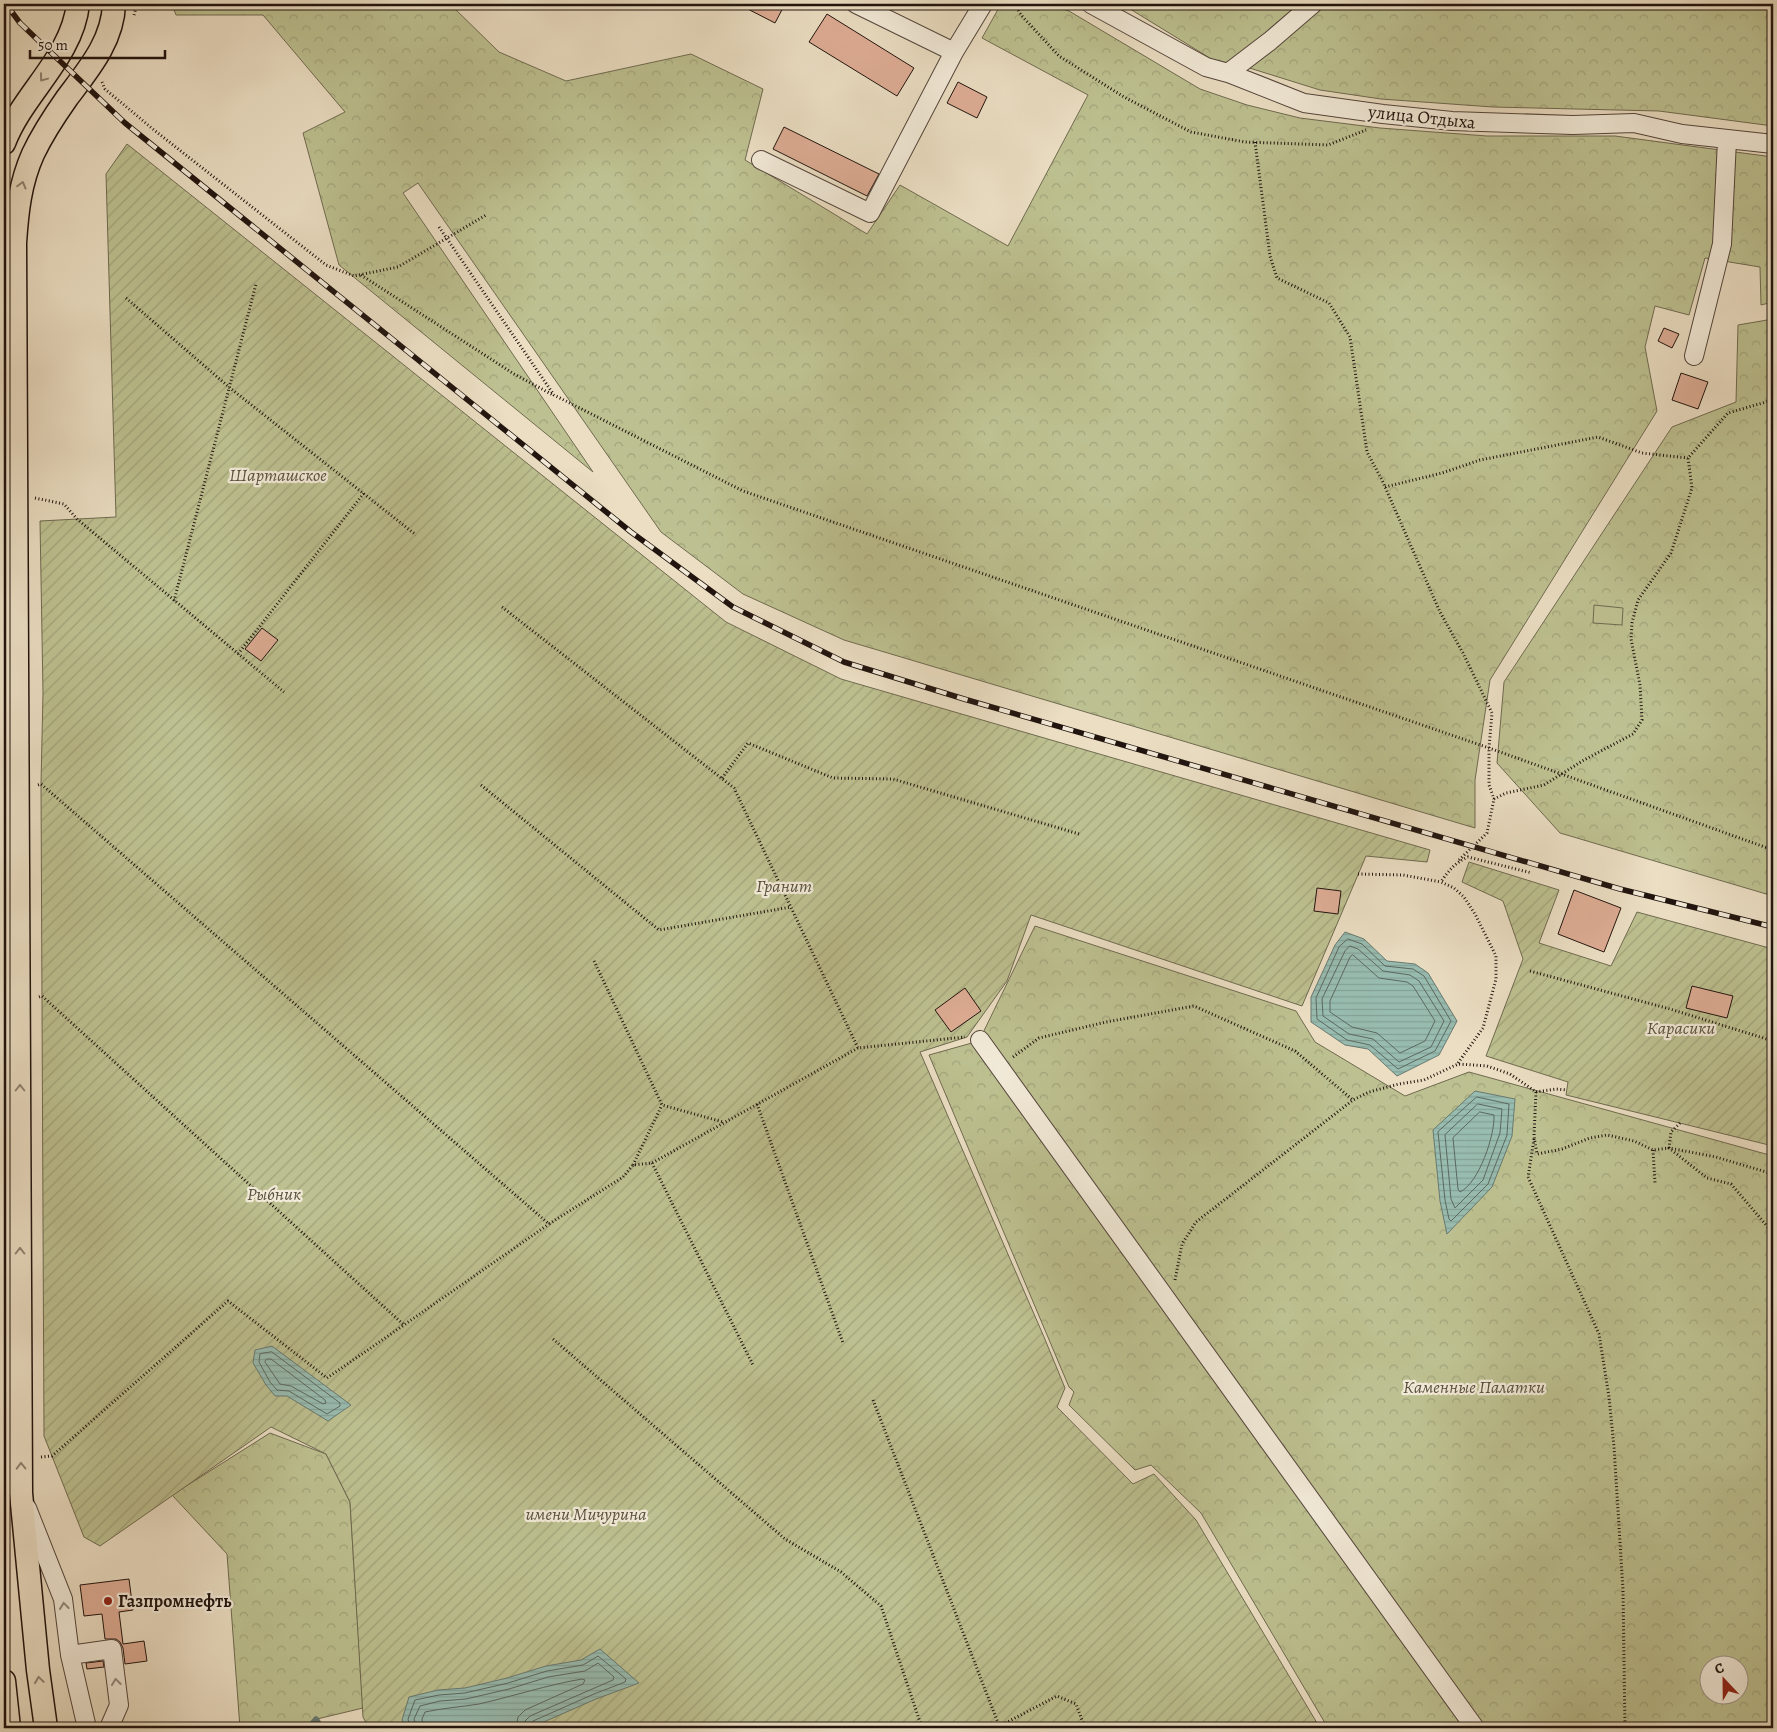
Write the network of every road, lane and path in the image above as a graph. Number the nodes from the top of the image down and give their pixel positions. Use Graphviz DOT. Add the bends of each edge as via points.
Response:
graph roads {
  1 [pos="78,4"];
  2 [pos="114,4"];
  3 [pos="137,4"];
  4 [pos="856,4"];
  5 [pos="983,4"];
  6 [pos="1016,4"];
  7 [pos="1091,4"];
  8 [pos="1313,4"];
  9 [pos="132,24"];
  10 [pos="954,52"];
  11 [pos="1228,73"];
  12 [pos="102,80"];
  13 [pos="1400,116"];
  14 [pos="1727,140"];
  15 [pos="1255,142"];
  16 [pos="4,143"];
  17 [pos="1773,144"];
  18 [pos="761,160"];
  19 [pos="486,216"];
  20 [pos="439,227"];
  21 [pos="447,238"];
  22 [pos="360,275"];
  23 [pos="256,284"];
  24 [pos="126,298"];
  25 [pos="1694,356"];
  26 [pos="230,388"];
  27 [pos="554,395"];
  28 [pos="1773,400"];
  29 [pos="1688,458"];
  30 [pos="1385,487"];
  31 [pos="364,494"];
  32 [pos="17,495"];
  33 [pos="416,535"];
  34 [pos="174,601"];
  35 [pos="502,608"];
  36 [pos="238,654"];
  37 [pos="284,692"];
  38 [pos="1489,748"];
  39 [pos="1562,774"];
  40 [pos="722,778"];
  41 [pos="481,785"];
  42 [pos="18,786"];
  43 [pos="1494,799"];
  44 [pos="1079,834"];
  45 [pos="1773,850"];
  46 [pos="1459,860"];
  47 [pos="1532,873"];
  48 [pos="1358,874"];
  49 [pos="1441,882"];
  50 [pos="791,907"];
  51 [pos="594,961"];
  52 [pos="1530,971"];
  53 [pos="20,998"];
  54 [pos="980,1040"];
  55 [pos="1773,1041"];
  56 [pos="858,1048"];
  57 [pos="1458,1064"];
  58 [pos="999,1066"];
  59 [pos="1567,1090"];
  60 [pos="1536,1092"];
  61 [pos="1353,1100"];
  62 [pos="757,1104"];
  63 [pos="662,1106"];
  64 [pos="724,1122"];
  65 [pos="1680,1123"];
  66 [pos="1534,1136"];
  67 [pos="1669,1148"];
  68 [pos="1653,1150"];
  69 [pos="652,1163"];
  70 [pos="633,1166"];
  71 [pos="1773,1174"];
  72 [pos="1655,1183"];
  73 [pos="549,1224"];
  74 [pos="1773,1233"];
  75 [pos="12,1294"];
  76 [pos="1171,1305"];
  77 [pos="404,1325"];
  78 [pos="553,1339"];
  79 [pos="844,1343"];
  80 [pos="753,1365"];
  81 [pos="873,1400"];
  82 [pos="21,1460"];
  83 [pos="22,1493"];
  84 [pos="70,1655"];
  85 [pos="4,1681"];
  86 [pos="1773,1724"];
  87 [pos="9,1728"];
  88 [pos="46,1728"];
  89 [pos="86,1728"];
  90 [pos="109,1728"];
  91 [pos="922,1728"];
  92 [pos="999,1728"];
  93 [pos="1085,1728"];
  94 [pos="1475,1728"];
  95 [pos="1626,1728"];
  96 [pos="1772,1728"];
  1 -- 16 [label="main road, one-way" via="68,41 25,103"];
  32 -- 2 [label="main road, one-way" via="15,244 20,194 34,153 105,42"];
  3 -- 9 [label="path"];
  4 -- 10 [label="street"];
  5 -- 10 [label="street"];
  6 -- 15 [label="path" via="1021,14 1059,56 1124,97 1190,132"];
  7 -- 11 [label="street, улица Отдыха" via="1206,67"];
  8 -- 11 [label="street"];
  10 -- 18 [label="street" via="870,213"];
  11 -- 13 [label="street, улица Отдыха" via="1304,103"];
  12 -- 22 [label="path" via="105,89 139,118 326,265 354,276"];
  13 -- 14 [label="street, улица Отдыха" via="1495,124 1634,123"];
  13 -- 15 [label="path" via="1328,144"];
  14 -- 17 [label="street, улица Отдыха"];
  14 -- 25 [label="street" via="1722,244"];
  15 -- 30 [label="path" via="1270,256 1277,278 1329,303 1350,337 1366,452"];
  19 -- 21 [label="path"];
  20 -- 21 [label="path"];
  21 -- 22 [label="path" via="398,267"];
  21 -- 27 [label="path"];
  22 -- 27 [label="path" via="514,374"];
  23 -- 26 [label="path"];
  24 -- 26 [label="path"];
  26 -- 31 [label="path"];
  26 -- 34 [label="path"];
  27 -- 38 [label="path" via="742,491"];
  28 -- 29 [label="path" via="1728,412"];
  29 -- 30 [label="path" via="1642,452 1598,437 1480,460"];
  29 -- 39 [label="path" via="1692,488 1671,553 1638,600 1632,623 1631,639 1640,685 1642,720 1633,734"];
  30 -- 38 [label="path" via="1440,612 1492,713"];
  31 -- 33 [label="path"];
  31 -- 36 [label="path"];
  32 -- 34 [label="path" via="64,504 77,520"];
  32 -- 42 [label="main road"];
  34 -- 36 [label="path"];
  35 -- 40 [label="path"];
  36 -- 37 [label="path"];
  38 -- 39 [label="path"];
  38 -- 43 [label="path" via="1489,785"];
  39 -- 43 [label="path" via="1544,785 1506,792"];
  39 -- 45 [label="path"];
  40 -- 44 [label="path" via="748,743 832,778 893,779"];
  40 -- 50 [label="path" via="734,788"];
  41 -- 50 [label="path" via="658,930"];
  42 -- 53 [label="main road"];
  42 -- 73 [label="path" via="41,784"];
  43 -- 46 [label="path" via="1487,833"];
  46 -- 47 [label="path" via="1468,857"];
  46 -- 49 [label="path"];
  48 -- 49 [label="path"];
  49 -- 57 [label="path" via="1464,897 1496,956 1496,978 1483,1028"];
  50 -- 56 [label="path"];
  51 -- 63 [label="path"];
  52 -- 55 [label="path"];
  75 -- 53 [label="main road, one-way"];
  53 -- 77 [label="path" via="42,996"];
  54 -- 56 [label="path" via="967,1037"];
  54 -- 58 [label="street"];
  56 -- 62 [label="path"];
  57 -- 60 [label="path" via="1486,1066 1510,1074"];
  57 -- 61 [label="path" via="1424,1080 1369,1092"];
  58 -- 61 [label="path" via="1039,1038 1194,1006 1295,1051"];
  58 -- 76 [label="street"];
  59 -- 60 [label="path"];
  60 -- 66 [label="path"];
  61 -- 76 [label="path" via="1196,1222 1182,1244"];
  62 -- 64 [label="path"];
  62 -- 79 [label="path"];
  63 -- 64 [label="path"];
  63 -- 70 [label="path"];
  64 -- 69 [label="path"];
  65 -- 67 [label="path" via="1671,1132"];
  66 -- 68 [label="path" via="1537,1154 1607,1135"];
  66 -- 95 [label="path" via="1528,1176 1600,1334 1614,1447 1623,1590"];
  67 -- 68 [label="path"];
  67 -- 71 [label="path" via="1716,1157"];
  67 -- 74 [label="path" via="1707,1178 1731,1184"];
  68 -- 72 [label="path"];
  69 -- 70 [label="path"];
  69 -- 80 [label="path"];
  70 -- 73 [label="path" via="623,1177"];
  73 -- 77 [label="path"];
  75 -- 82 [label="main road"];
  76 -- 94 [label="street"];
  77 -- 82 [label="path" via="327,1378 228,1302 52,1456"];
  78 -- 91 [label="path" via="785,1539 841,1572 881,1606"];
  81 -- 92 [label="path"];
  83 -- 82 [label="main road, one-way"];
  84 -- 83 [label="street, one-way" via="63,1599"];
  88 -- 83 [label="main road, one-way"];
  84 -- 89 [label="street"];
  90 -- 84 [label="street, one-way" via="119,1705 112,1649"];
  85 -- 87 [label="main road"];
  86 -- 96 [label="path"];
  92 -- 93 [label="path" via="1057,1696 1076,1704"];
}
